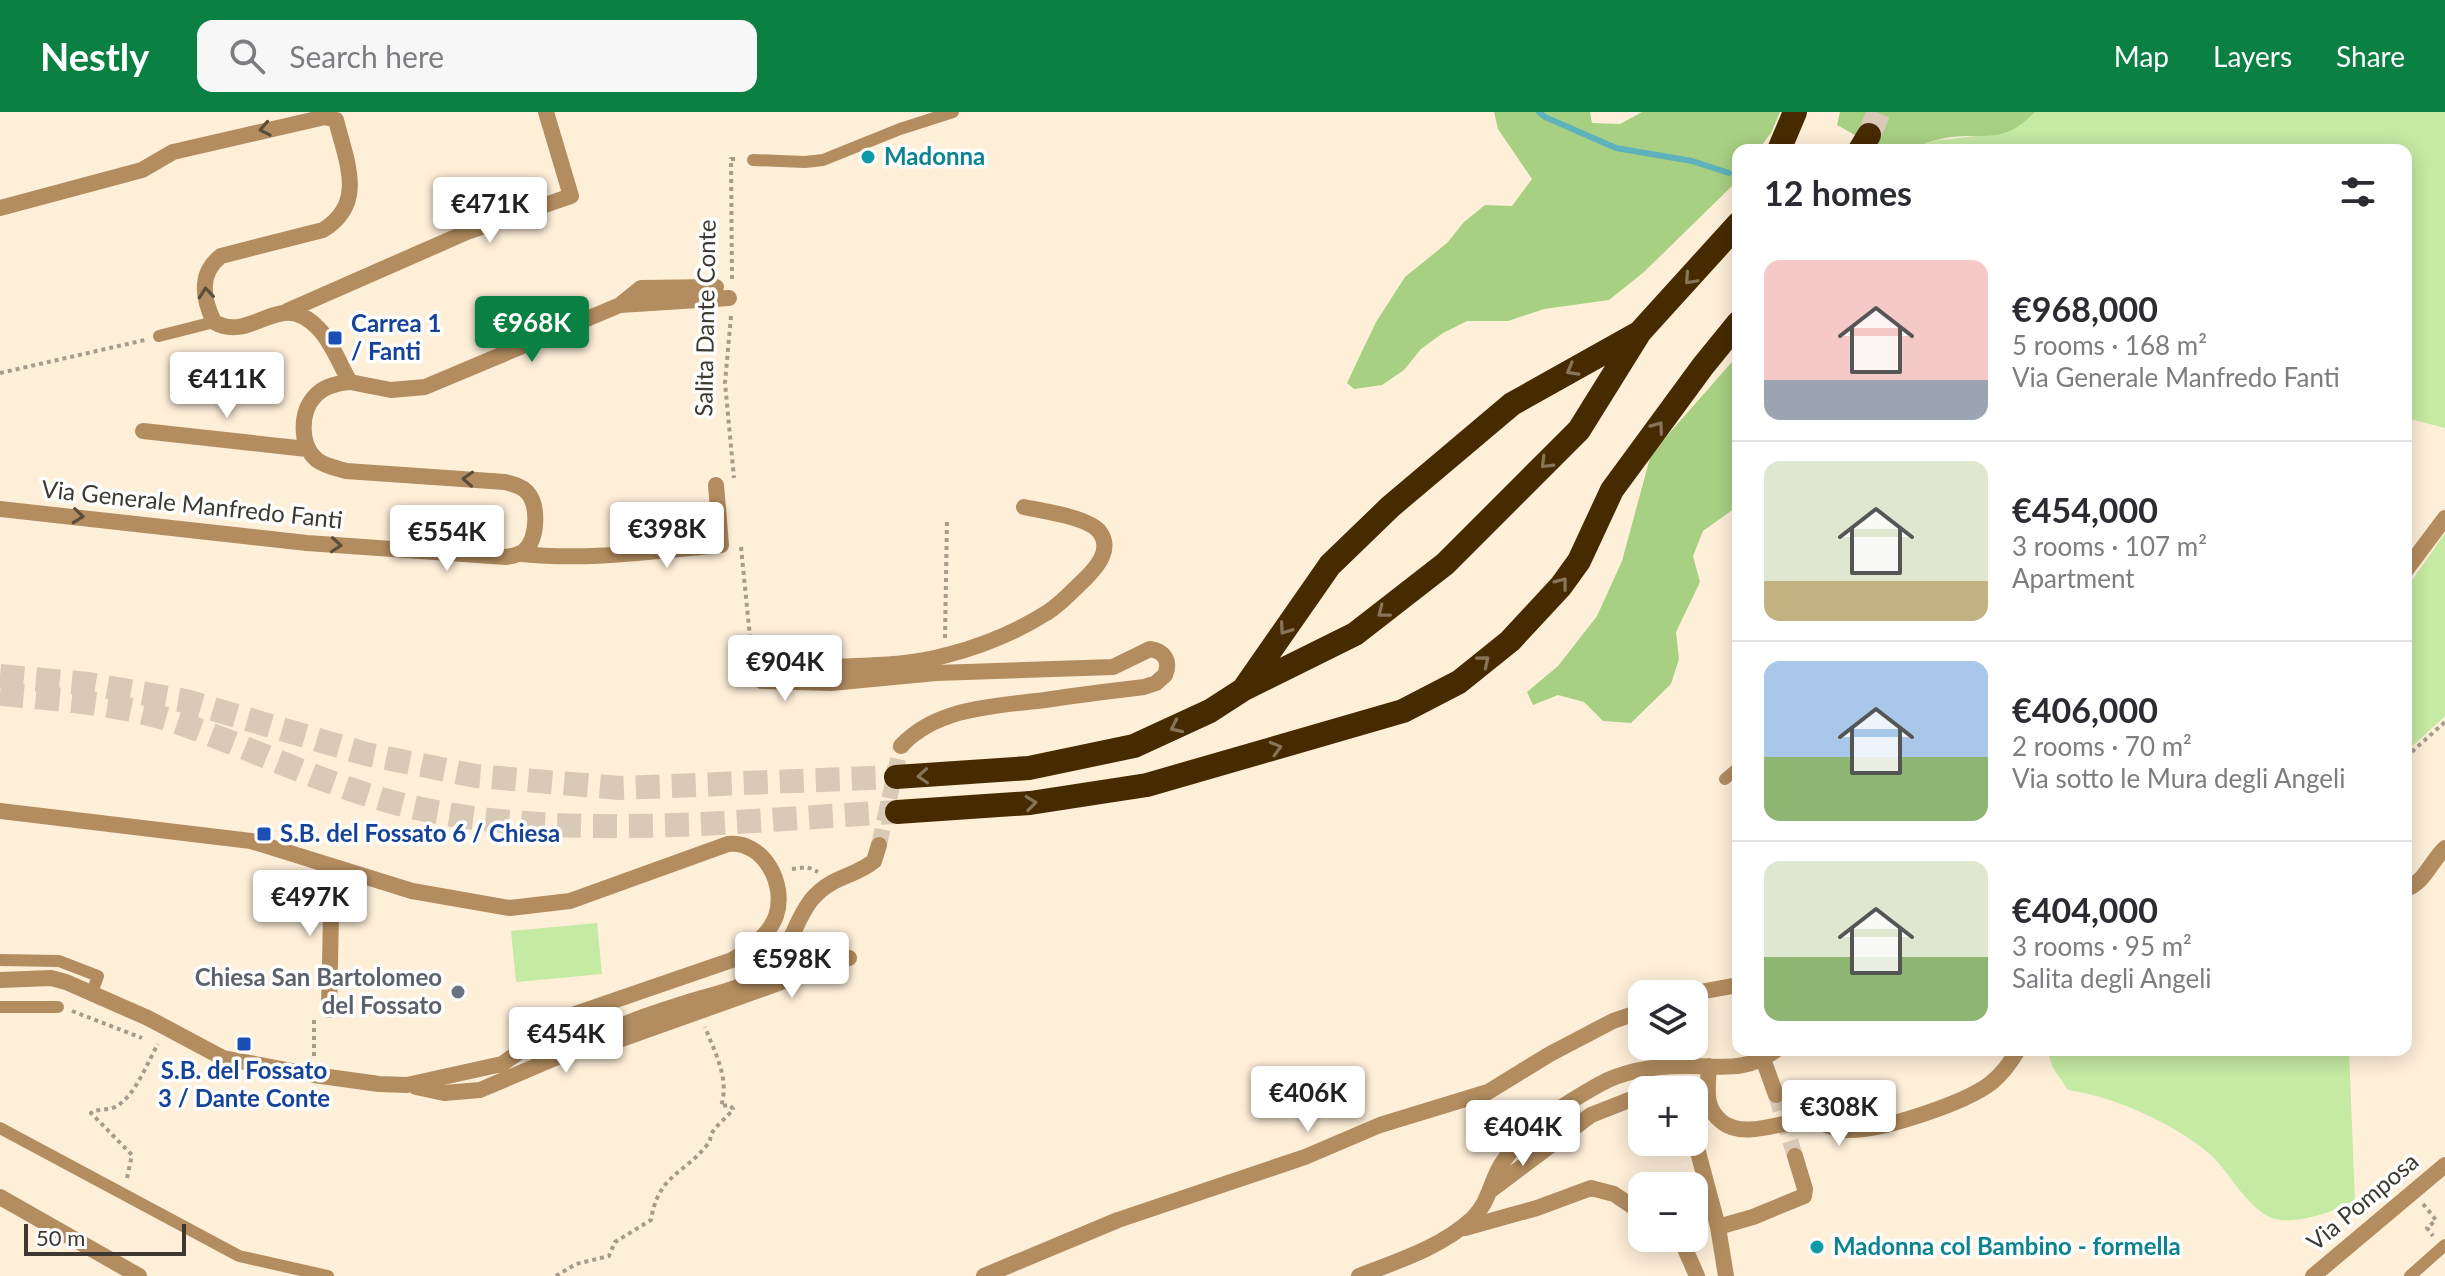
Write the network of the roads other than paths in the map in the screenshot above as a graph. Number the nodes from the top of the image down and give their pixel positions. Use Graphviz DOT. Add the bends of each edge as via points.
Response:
graph roads {
  1 [pos="546,112"];
  2 [pos="953,112"];
  3 [pos="1795,112"];
  4 [pos="335,116"];
  5 [pos="1782,144"];
  6 [pos="753,160"];
  7 [pos="0,208"];
  8 [pos="1732,231"];
  9 [pos="727,295"];
  10 [pos="287,311"];
  11 [pos="214,322"];
  12 [pos="1732,330"];
  13 [pos="1640,332"];
  14 [pos="159,336"];
  15 [pos="350,382"];
  16 [pos="143,431"];
  17 [pos="307,449"];
  18 [pos="716,485"];
  19 [pos="1024,507"];
  20 [pos="0,509"];
  21 [pos="2445,518"];
  22 [pos="522,554"];
  23 [pos="2412,562"];
  24 [pos="753,675"];
  25 [pos="831,683"];
  26 [pos="1244,689"];
  27 [pos="901,746"];
  28 [pos="1732,773"];
  29 [pos="896,777"];
  30 [pos="1725,779"];
  31 [pos="0,811"];
  32 [pos="897,812"];
  33 [pos="879,845"];
  34 [pos="2445,848"];
  35 [pos="332,866"];
  36 [pos="2412,885"];
  37 [pos="849,958"];
  38 [pos="0,960"];
  39 [pos="0,980"];
  40 [pos="1732,986"];
  41 [pos="1708,991"];
  42 [pos="92,993"];
  43 [pos="0,1007"];
  44 [pos="58,1007"];
  45 [pos="329,1007"];
  46 [pos="1628,1016"];
  47 [pos="574,1050"];
  48 [pos="1766,1056"];
  49 [pos="1769,1056"];
  50 [pos="2014,1056"];
  51 [pos="1709,1066"];
  52 [pos="407,1085"];
  53 [pos="1776,1095"];
  54 [pos="1628,1100"];
  55 [pos="0,1128"];
  56 [pos="1699,1156"];
  57 [pos="1795,1156"];
  58 [pos="2445,1165"];
  59 [pos="1491,1190"];
  60 [pos="0,1197"];
  61 [pos="1628,1204"];
  62 [pos="1718,1227"];
  63 [pos="1459,1230"];
  64 [pos="2444,1246"];
  65 [pos="1686,1252"];
  66 [pos="139,1276"];
  67 [pos="328,1276"];
  68 [pos="984,1276"];
  69 [pos="1359,1276"];
  70 [pos="1697,1276"];
  71 [pos="1726,1276"];
  72 [pos="2313,1276"];
  73 [pos="2410,1276"];
  1 -- 10 [label="street" via="571,196 467,232"];
  2 -- 6 [label="lane" via="823,160"];
  3 -- 5 [label="highway"];
  4 -- 7 [label="street, one-way" via="173,152 142,170"];
  11 -- 4 [label="street, one-way" via="204,292 215,261 323,230 344,211 351,198 350,177"];
  8 -- 13 [label="highway, one-way"];
  9 -- 15 [label="street" via="641,288 620,305 425,387 391,390"];
  10 -- 11 [label="street" via="240,327"];
  10 -- 15 [label="street" via="320,329"];
  11 -- 14 [label="lane"];
  32 -- 12 [label="highway, one-way" via="1030,803 1147,785 1403,711 1459,682 1510,641 1561,586 1579,561 1612,490"];
  13 -- 26 [label="highway, one-way" via="1512,404 1390,507 1330,565"];
  13 -- 26 [label="highway, one-way" via="1579,430 1445,564 1355,634"];
  15 -- 17 [label="street" via="314,396 305,417"];
  16 -- 17 [label="street, Via Generale Manfredo Fanti"];
  22 -- 17 [label="street, Via Generale Manfredo Fanti, one-way" via="535,521 533,502 517,485 346,471 325,465"];
  18 -- 22 [label="street, Via Generale Manfredo Fanti" via="721,545 602,556"];
  19 -- 25 [label="street" via="1092,526 1103,538 1104,551 1095,569 1050,611 1009,633 945,656 837,667 829,671"];
  20 -- 22 [label="street, Via Generale Manfredo Fanti, one-way" via="307,543"];
  21 -- 23 [label="street"];
  24 -- 25 [label="street" via="762,681"];
  25 -- 27 [label="street" via="936,673 1113,667 1150,649 1166,659 1165,675 1151,685 967,711 930,724"];
  26 -- 29 [label="highway, one-way" via="1134,746 1029,768"];
  28 -- 30 [label="lane"];
  31 -- 35 [label="street" via="251,841"];
  33 -- 47 [label="street" via="869,865 834,880 805,909 784,953 757,978 623,1025"];
  34 -- 36 [label="street"];
  35 -- 45 [label="street"];
  35 -- 52 [label="street" via="412,891 528,908 570,901 738,844 760,853 776,885 773,923 755,945 732,960 572,1015 502,1064"];
  37 -- 47 [label="street" via="616,1041"];
  38 -- 42 [label="lane" via="65,962 98,976"];
  39 -- 42 [label="street" via="51,978"];
  40 -- 41 [label="street"];
  42 -- 52 [label="street" via="223,1058"];
  43 -- 44 [label="lane"];
  46 -- 68 [label="street" via="1488,1092 1380,1125 1305,1157 1118,1220"];
  47 -- 52 [label="street" via="480,1090 444,1093"];
  48 -- 51 [label="street" via="1735,1068"];
  49 -- 53 [label="street"];
  50 -- 51 [label="street" via="1980,1090 1903,1120 1847,1130 1811,1121 1731,1128 1707,1101"];
  51 -- 59 [label="street" via="1638,1071 1601,1084 1519,1143 1502,1163"];
  54 -- 59 [label="street" via="1591,1115"];
  55 -- 67 [label="lane" via="239,1256"];
  56 -- 62 [label="street"];
  57 -- 62 [label="street" via="1804,1196"];
  58 -- 72 [label="street, Via Pomposa"];
  59 -- 63 [label="street"];
  60 -- 66 [label="street"];
  61 -- 63 [label="street" via="1591,1188"];
  62 -- 71 [label="street"];
  63 -- 69 [label="street"];
  64 -- 73 [label="lane"];
  65 -- 70 [label="street"];
}
